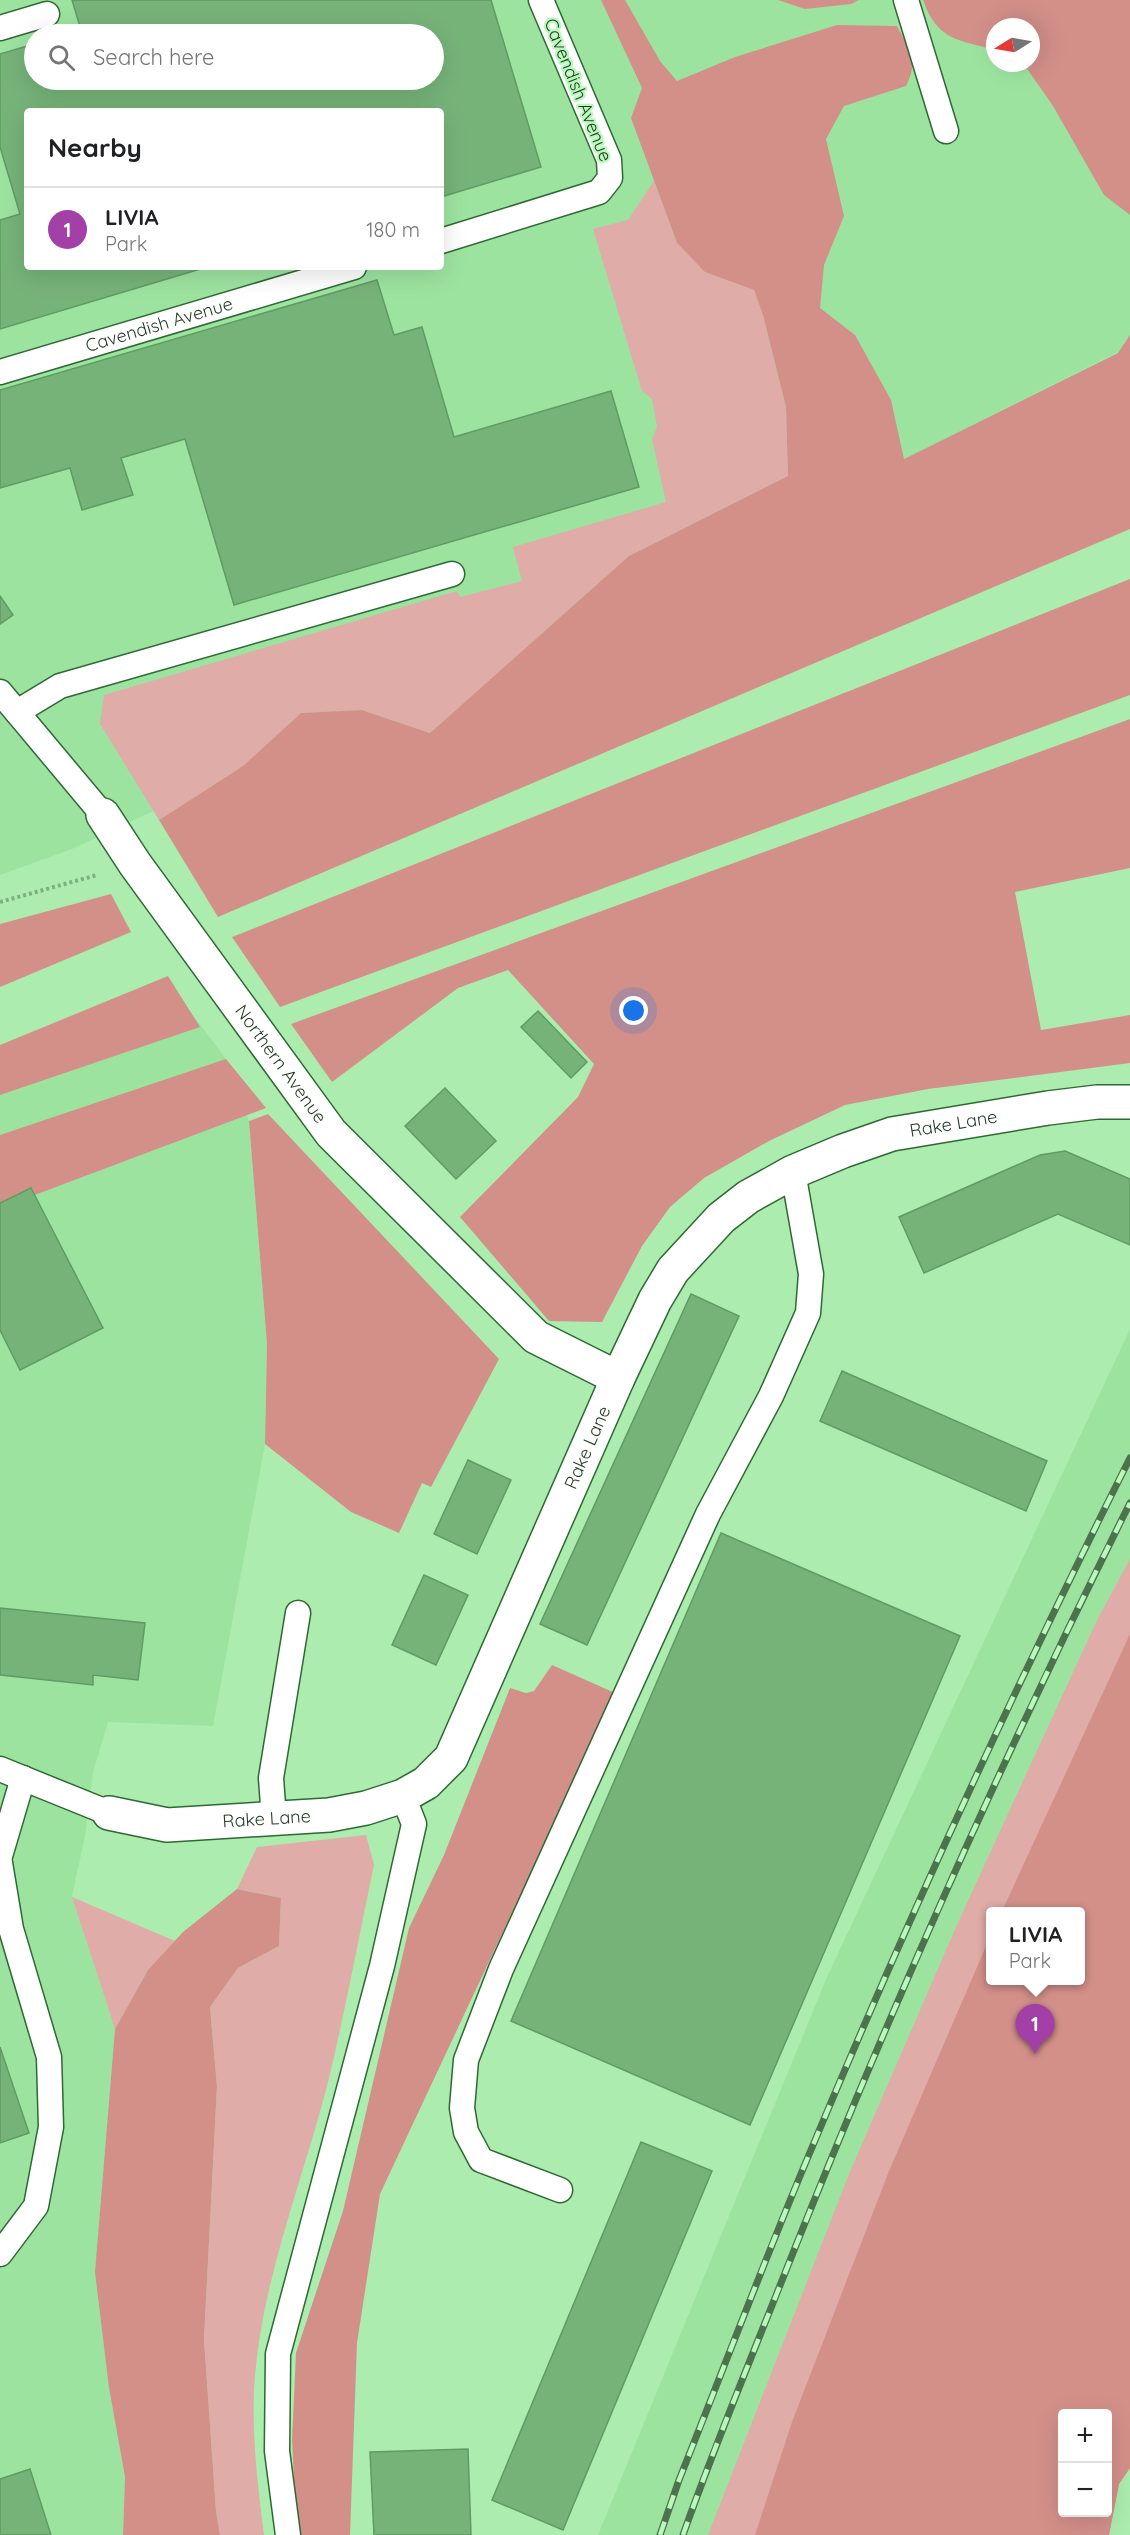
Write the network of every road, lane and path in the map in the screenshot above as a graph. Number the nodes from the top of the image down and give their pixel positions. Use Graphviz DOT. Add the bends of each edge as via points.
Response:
graph roads {
  1 [pos="541,0"];
  2 [pos="906,0"];
  3 [pos="48,14"];
  4 [pos="0,28"];
  5 [pos="946,131"];
  6 [pos="444,240"];
  7 [pos="344,270"];
  8 [pos="0,372"];
  9 [pos="452,574"];
  10 [pos="0,693"];
  11 [pos="17,712"];
  12 [pos="103,815"];
  13 [pos="135,864"];
  14 [pos="0,902"];
  15 [pos="1130,1102"];
  16 [pos="793,1172"];
  17 [pos="618,1378"];
  18 [pos="298,1613"];
  19 [pos="0,1769"];
  20 [pos="23,1778"];
  21 [pos="404,1796"];
  22 [pos="109,1813"];
  23 [pos="274,1819"];
  24 [pos="0,1856"];
  25 [pos="0,1863"];
  26 [pos="560,2190"];
  27 [pos="0,2254"];
  28 [pos="288,2535"];
  1 -- 6 [label="lane, Cavendish Avenue" via="609,160 610,178 599,192"];
  2 -- 5 [label="lane"];
  3 -- 4 [label="lane"];
  7 -- 8 [label="lane, Cavendish Avenue"];
  9 -- 11 [label="lane" via="60,686"];
  10 -- 11 [label="lane, Northern Avenue"];
  11 -- 12 [label="lane, Northern Avenue"];
  12 -- 13 [label="street, Northern Avenue"];
  13 -- 14 [label="path"];
  13 -- 17 [label="street, Northern Avenue" via="331,1133 536,1337"];
  15 -- 16 [label="street, Rake Lane" via="1048,1108 892,1134"];
  16 -- 17 [label="street, Rake Lane" via="748,1197 721,1218 673,1270"];
  16 -- 26 [label="lane" via="811,1274 808,1313 771,1396 708,1515 501,1969 466,2060 462,2108 466,2132 481,2160"];
  17 -- 21 [label="street, Rake Lane" via="452,1758 426,1783"];
  18 -- 23 [label="lane" via="271,1779"];
  19 -- 20 [label="lane"];
  20 -- 22 [label="lane"];
  20 -- 24 [label="lane"];
  21 -- 23 [label="street, Rake Lane" via="329,1815"];
  21 -- 28 [label="lane" via="414,1824 387,1944 278,2354 277,2451"];
  22 -- 23 [label="street, Rake Lane" via="168,1825"];
  25 -- 27 [label="lane" via="12,1929 49,2058 51,2127 36,2206"];
}
